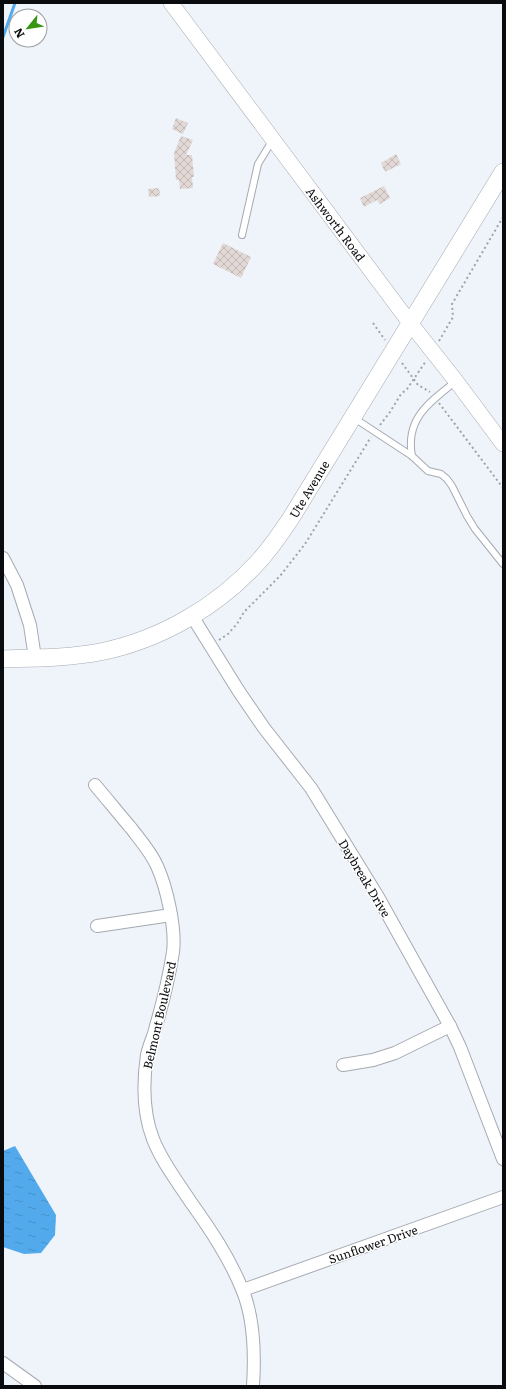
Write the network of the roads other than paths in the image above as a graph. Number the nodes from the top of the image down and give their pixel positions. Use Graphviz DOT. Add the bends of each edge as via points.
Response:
graph roads {
  1 [pos="171,3"];
  2 [pos="273,139"];
  3 [pos="503,172"];
  4 [pos="242,235"];
  5 [pos="410,323"];
  6 [pos="456,381"];
  7 [pos="352,417"];
  8 [pos="503,444"];
  9 [pos="412,456"];
  10 [pos="3,558"];
  11 [pos="503,564"];
  12 [pos="192,616"];
  13 [pos="35,658"];
  14 [pos="3,659"];
  15 [pos="95,785"];
  16 [pos="171,915"];
  17 [pos="97,926"];
  18 [pos="450,1026"];
  19 [pos="343,1065"];
  20 [pos="503,1159"];
  21 [pos="503,1197"];
  22 [pos="243,1290"];
  23 [pos="3,1364"];
  24 [pos="35,1386"];
  25 [pos="253,1386"];
  1 -- 2 [label="street, Ashworth Road"];
  2 -- 4 [label="lane" via="258,164"];
  2 -- 5 [label="street, Ashworth Road"];
  3 -- 5 [label="main road, Ute Avenue"];
  5 -- 6 [label="street, Ashworth Road"];
  5 -- 7 [label="main road, Ute Avenue"];
  6 -- 8 [label="street, Ashworth Road"];
  6 -- 9 [label="lane" via="422,410 417,418 411,438"];
  7 -- 9 [label="lane"];
  7 -- 12 [label="main road, Ute Avenue" via="273,544 242,578"];
  9 -- 11 [label="lane" via="428,471 441,474 452,486 475,529"];
  10 -- 13 [label="street" via="17,585 30,625"];
  12 -- 13 [label="main road, Ute Avenue" via="159,633 100,652"];
  12 -- 18 [label="street, Daybreak Drive" via="264,728 311,788 378,897"];
  13 -- 14 [label="main road, Ute Avenue"];
  15 -- 16 [label="street, Belmont Boulevard" via="143,843 156,864 166,887"];
  16 -- 17 [label="street"];
  16 -- 22 [label="street, Belmont Boulevard" via="173,950 148,1053 144,1082 146,1109 153,1138 164,1163 213,1234"];
  18 -- 19 [label="street" via="394,1053 373,1060"];
  18 -- 20 [label="street, Daybreak Drive"];
  21 -- 22 [label="street, Sunflower Drive"];
  22 -- 25 [label="street, Belmont Boulevard" via="253,1344"];
  23 -- 24 [label="street"];
}
